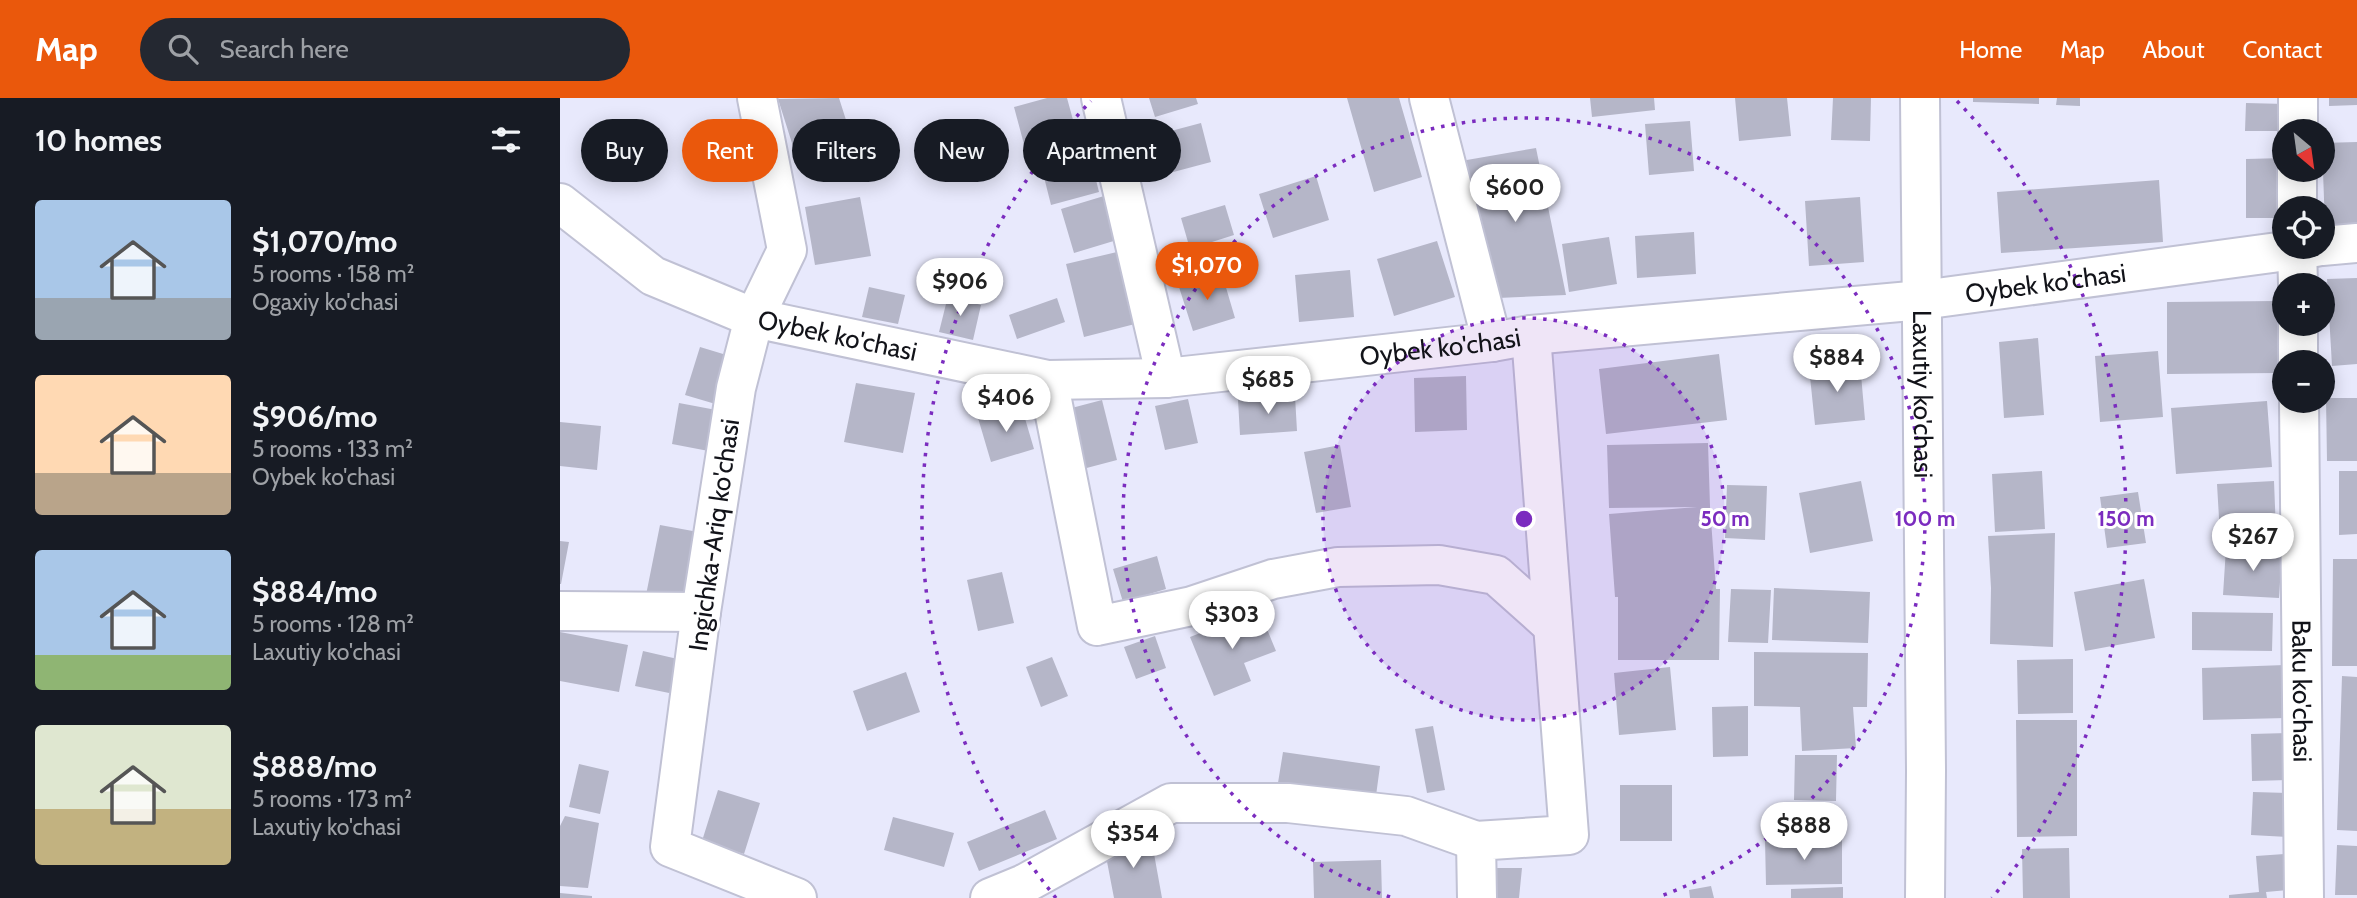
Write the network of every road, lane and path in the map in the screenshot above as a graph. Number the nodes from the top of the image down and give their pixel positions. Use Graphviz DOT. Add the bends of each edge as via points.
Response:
graph roads {
  1 [pos="757,98"];
  2 [pos="1101,98"];
  3 [pos="1429,98"];
  4 [pos="1920,98"];
  5 [pos="2298,98"];
  6 [pos="2298,119"];
  7 [pos="560,203"];
  8 [pos="2357,243"];
  9 [pos="2335,248"];
  10 [pos="2272,259"];
  11 [pos="1922,300"];
  12 [pos="754,318"];
  13 [pos="1531,335"];
  14 [pos="1492,341"];
  15 [pos="1166,378"];
  16 [pos="1048,380"];
  17 [pos="2299,413"];
  18 [pos="560,611"];
  19 [pos="701,612"];
  20 [pos="1553,626"];
  21 [pos="1476,841"];
  22 [pos="797,898"];
  23 [pos="990,898"];
  24 [pos="1476,898"];
  25 [pos="1925,898"];
  26 [pos="2304,898"];
  1 -- 12 [label="street, Ingichka-Ariq ko'chasi" via="787,250"];
  2 -- 15 [label="street"];
  3 -- 14 [label="street"];
  4 -- 11 [label="street, Laxutiy ko'chasi"];
  5 -- 6 [label="street"];
  7 -- 12 [label="street, Oybek ko'chasi" via="653,276"];
  8 -- 9 [label="street, Oybek ko'chasi"];
  10 -- 11 [label="street, Oybek ko'chasi"];
  11 -- 13 [label="street, Oybek ko'chasi"];
  11 -- 25 [label="street, Laxutiy ko'chasi"];
  12 -- 16 [label="street, Oybek ko'chasi"];
  12 -- 19 [label="street, Ingichka-Ariq ko'chasi" via="736,388"];
  13 -- 14 [label="street, Oybek ko'chasi"];
  13 -- 20 [label="street"];
  14 -- 15 [label="street, Oybek ko'chasi"];
  15 -- 16 [label="street, Oybek ko'chasi"];
  16 -- 20 [label="street" via="1097,626 1192,606 1273,579 1325,569 1439,565 1496,575"];
  17 -- 26 [label="street, Baku ko'chasi"];
  18 -- 19 [label="street"];
  19 -- 22 [label="street, Ingichka-Ariq ko'chasi" via="670,847"];
  20 -- 21 [label="street" via="1569,835"];
  21 -- 23 [label="street" via="1406,816 1288,803 1171,803"];
  21 -- 24 [label="street"];
}
